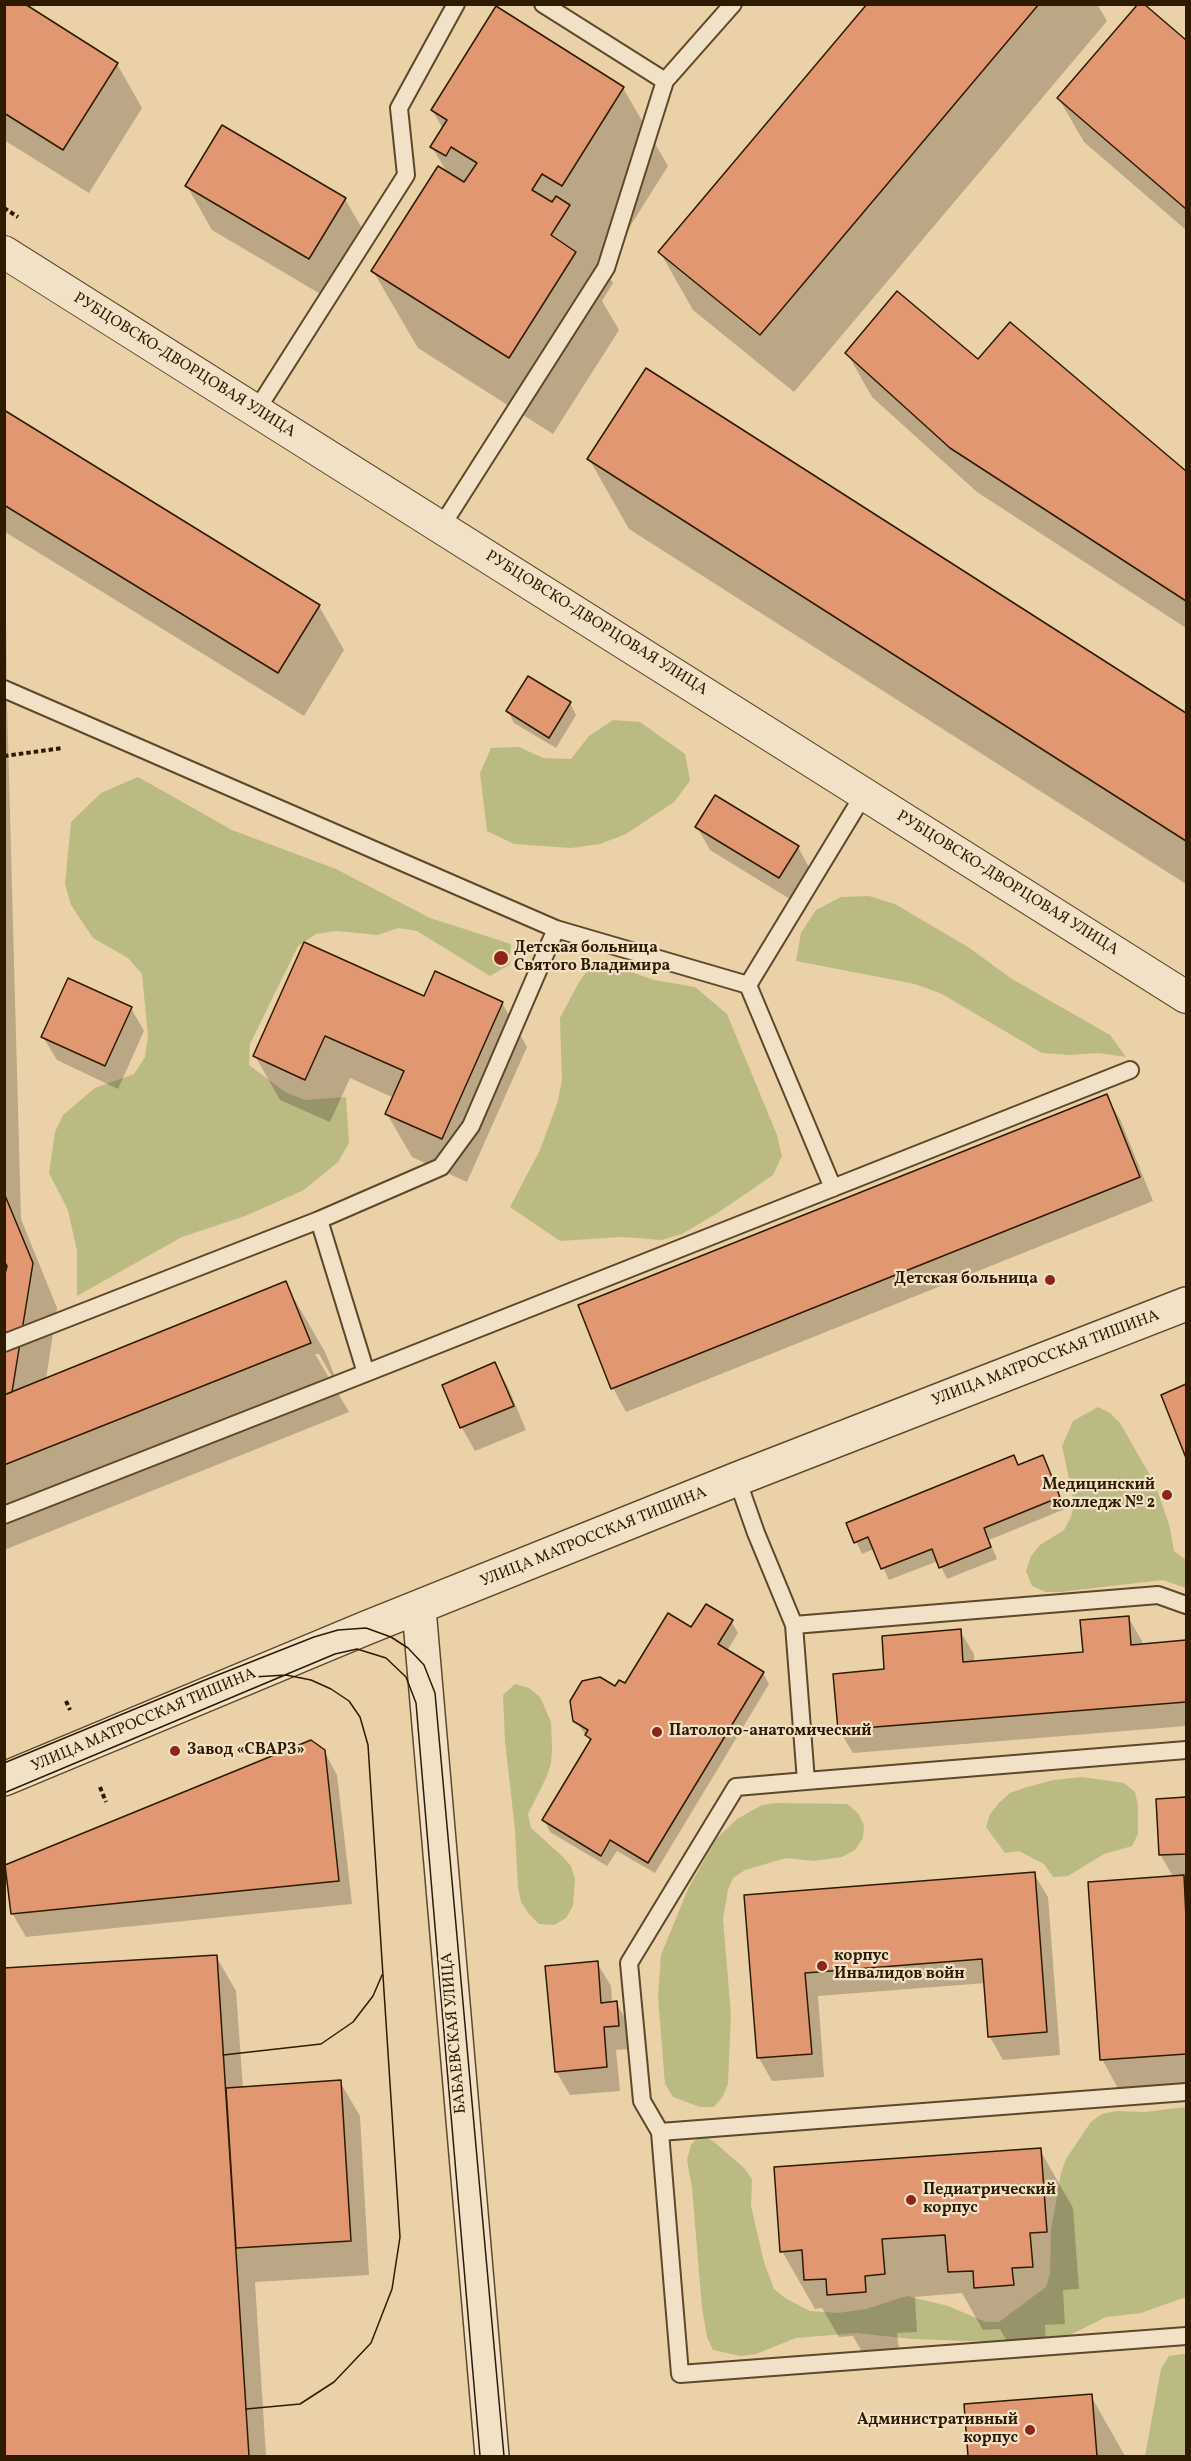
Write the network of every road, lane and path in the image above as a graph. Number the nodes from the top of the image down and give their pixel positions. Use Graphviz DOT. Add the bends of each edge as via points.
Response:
graph roads {
  1 [pos="456,4"];
  2 [pos="543,4"];
  3 [pos="733,4"];
  4 [pos="665,81"];
  5 [pos="4,252"];
  6 [pos="256,411"];
  7 [pos="441,527"];
  8 [pos="4,689"];
  9 [pos="864,794"];
  10 [pos="556,929"];
  11 [pos="748,985"];
  12 [pos="1186,997"];
  13 [pos="1130,1070"];
  14 [pos="833,1188"];
  15 [pos="320,1220"];
  16 [pos="1186,1304"];
  17 [pos="4,1343"];
  18 [pos="366,1373"];
  19 [pos="737,1479"];
  20 [pos="4,1515"];
  21 [pos="1186,1605"];
  22 [pos="418,1609"];
  23 [pos="794,1625"];
  24 [pos="66,1701"];
  25 [pos="71,1714"];
  26 [pos="1186,1750"];
  27 [pos="4,1779"];
  28 [pos="806,1781"];
  29 [pos="100,1787"];
  30 [pos="106,1802"];
  31 [pos="1186,2092"];
  32 [pos="660,2132"];
  33 [pos="1186,2336"];
  34 [pos="492,2457"];
  1 -- 6 [label="lane" via="399,108 406,175"];
  2 -- 4 [label="lane"];
  3 -- 4 [label="lane"];
  4 -- 7 [label="lane" via="606,268"];
  5 -- 6 [label="street, РУБЦОВСКО-ДВОРЦОВАЯ УЛИЦА"];
  6 -- 7 [label="street, РУБЦОВСКО-ДВОРЦОВАЯ УЛИЦА"];
  7 -- 9 [label="street, РУБЦОВСКО-ДВОРЦОВАЯ УЛИЦА"];
  8 -- 10 [label="lane"];
  9 -- 11 [label="lane"];
  9 -- 12 [label="street, РУБЦОВСКО-ДВОРЦОВАЯ УЛИЦА"];
  10 -- 11 [label="lane"];
  10 -- 15 [label="lane" via="471,1126 441,1167"];
  11 -- 14 [label="lane"];
  13 -- 14 [label="lane"];
  14 -- 18 [label="lane"];
  15 -- 17 [label="lane"];
  15 -- 18 [label="lane"];
  16 -- 19 [label="street, УЛИЦА МАТРОССКАЯ ТИШИНА"];
  18 -- 20 [label="lane"];
  19 -- 22 [label="street, УЛИЦА МАТРОССКАЯ ТИШИНА"];
  19 -- 23 [label="lane"];
  21 -- 23 [label="lane" via="1158,1595"];
  22 -- 27 [label="street, УЛИЦА МАТРОССКАЯ ТИШИНА"];
  22 -- 34 [label="street, БАБАЕВСКАЯ УЛИЦА"];
  23 -- 28 [label="lane"];
  24 -- 25 [label="path"];
  26 -- 28 [label="lane"];
  28 -- 32 [label="lane" via="736,1787 629,1963 642,2101"];
  29 -- 30 [label="path"];
  31 -- 32 [label="lane"];
  32 -- 33 [label="lane" via="680,2374"];
}
